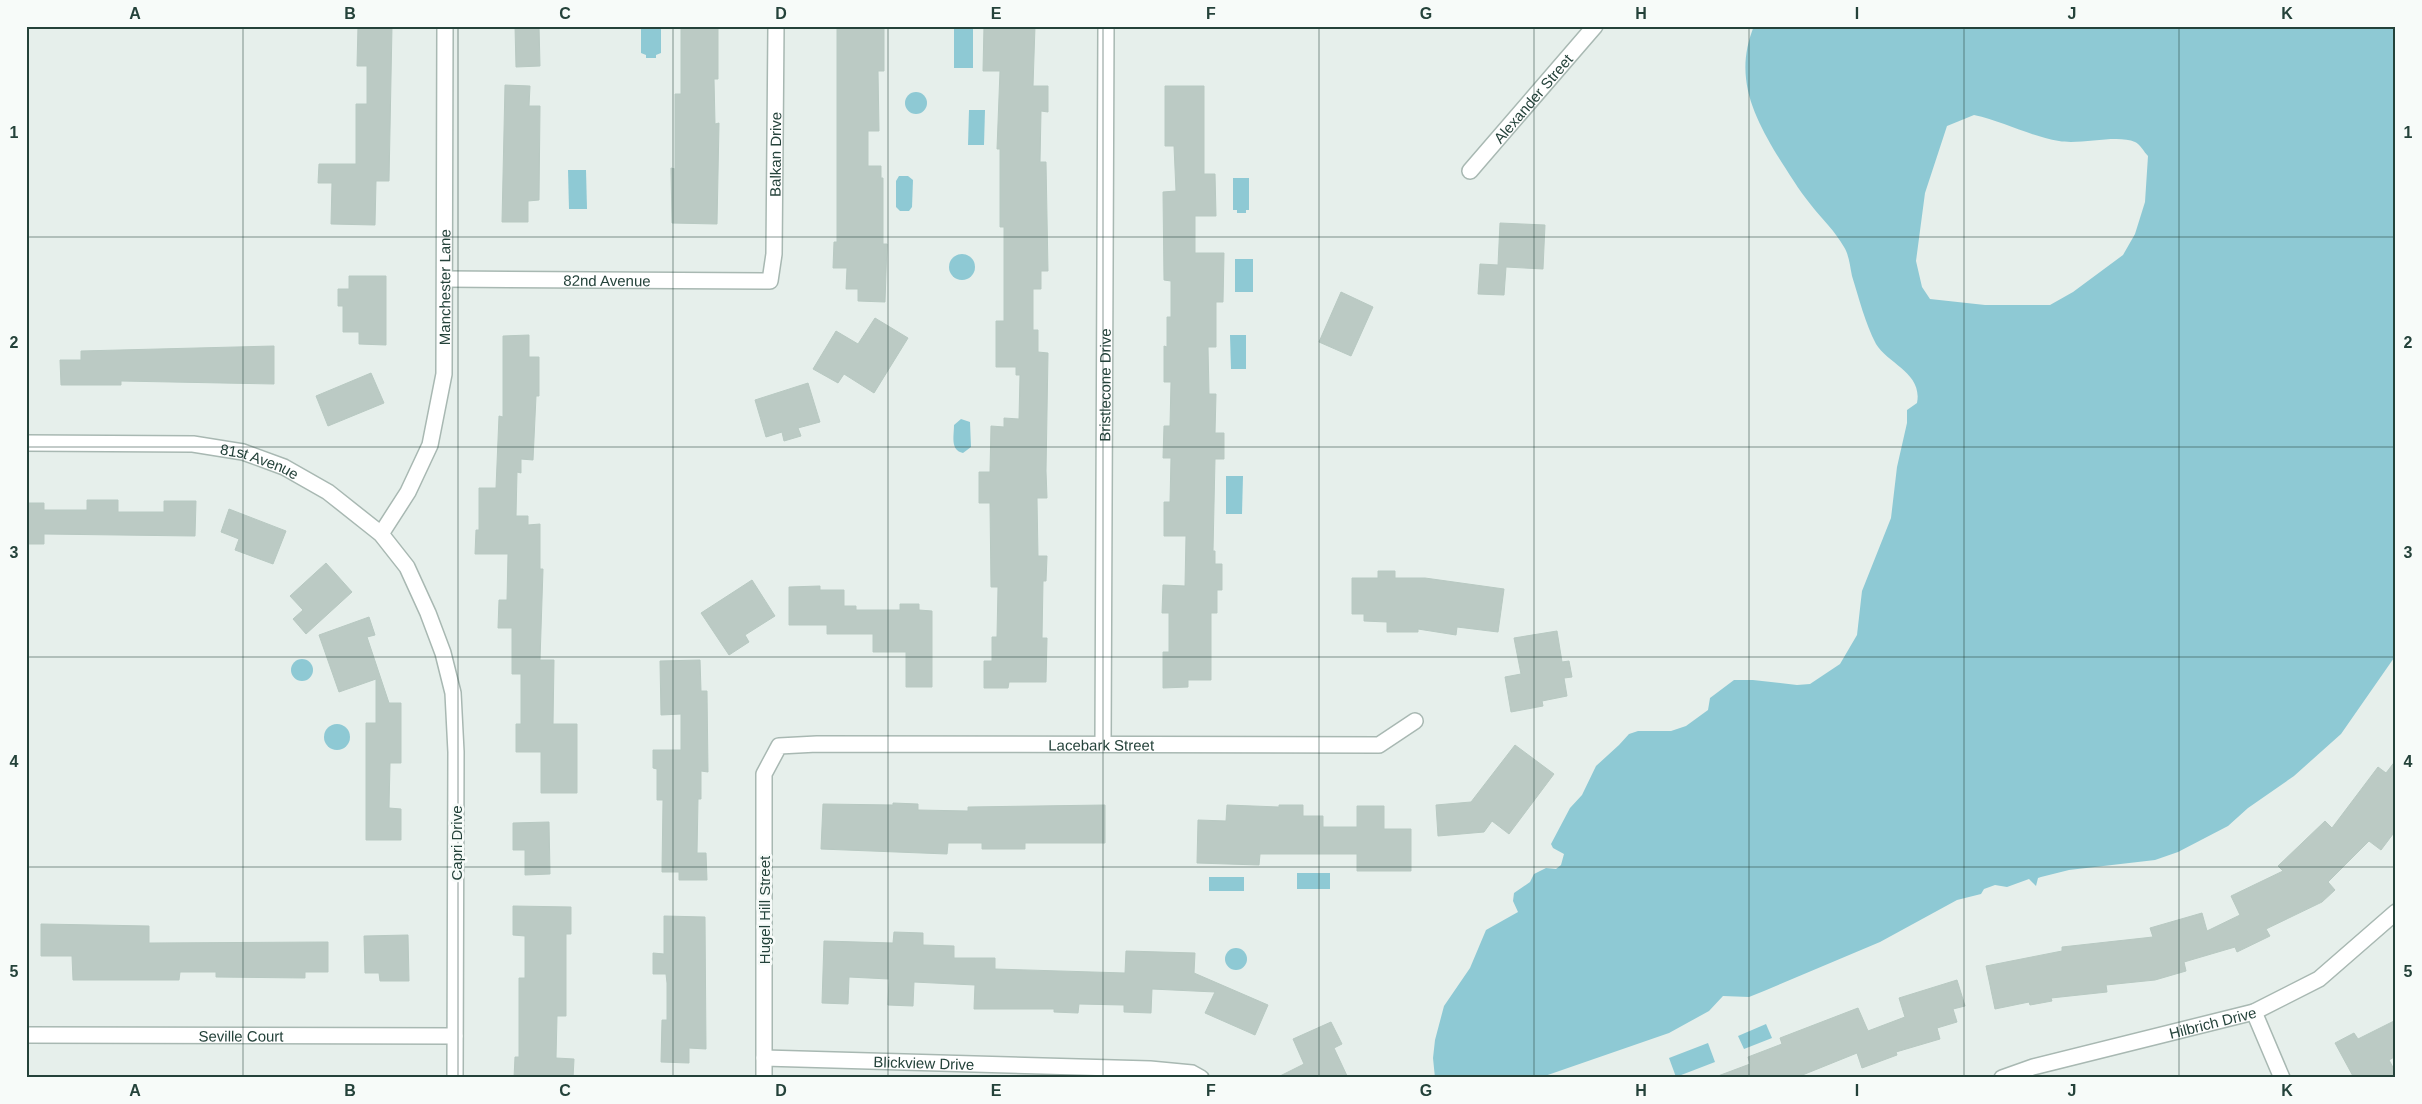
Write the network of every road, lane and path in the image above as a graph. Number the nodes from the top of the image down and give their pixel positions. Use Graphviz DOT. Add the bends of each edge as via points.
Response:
graph roads {
  1 [pos="445,26"];
  2 [pos="776,26"];
  3 [pos="1106,26"];
  4 [pos="1595,26"];
  5 [pos="1470,171"];
  6 [pos="445,278"];
  7 [pos="770,281"];
  8 [pos="26,443"];
  9 [pos="381,534"];
  10 [pos="428,613"];
  11 [pos="1415,721"];
  12 [pos="1103,744"];
  13 [pos="779,746"];
  14 [pos="2396,912"];
  15 [pos="2254,1012"];
  16 [pos="26,1036"];
  17 [pos="455,1036"];
  18 [pos="764,1058"];
  19 [pos="455,1078"];
  20 [pos="764,1078"];
  21 [pos="1201,1078"];
  22 [pos="2002,1078"];
  23 [pos="2282,1078"];
  1 -- 6 [label="street, Manchester Lane"];
  2 -- 7 [label="street, Balkan Drive" via="774,254"];
  3 -- 12 [label="street, Bristlecone Drive"];
  4 -- 5 [label="street, Alexander Street"];
  6 -- 7 [label="street, 82nd Avenue"];
  6 -- 9 [label="street, Manchester Lane" via="444,374 430,445 408,492"];
  8 -- 9 [label="street, 81st Avenue" via="193,444 243,452 284,467 328,492"];
  9 -- 10 [label="street, 81st Avenue" via="407,567"];
  10 -- 17 [label="street, Capri Drive" via="444,653 453,693 456,752"];
  11 -- 12 [label="street, Lacebark Street" via="1379,745"];
  12 -- 13 [label="street, Lacebark Street"];
  13 -- 18 [label="street, Hugel Hill Street" via="764,774"];
  14 -- 15 [label="street, Hilbrich Drive" via="2319,979"];
  15 -- 22 [label="street, Hilbrich Drive" via="2033,1067"];
  15 -- 23 [label="street"];
  16 -- 17 [label="street, Seville Court"];
  17 -- 19 [label="street, Capri Drive"];
  18 -- 20 [label="street, Hugel Hill Street"];
  18 -- 21 [label="street, Blickview Drive" via="1150,1069 1192,1073"];
}
